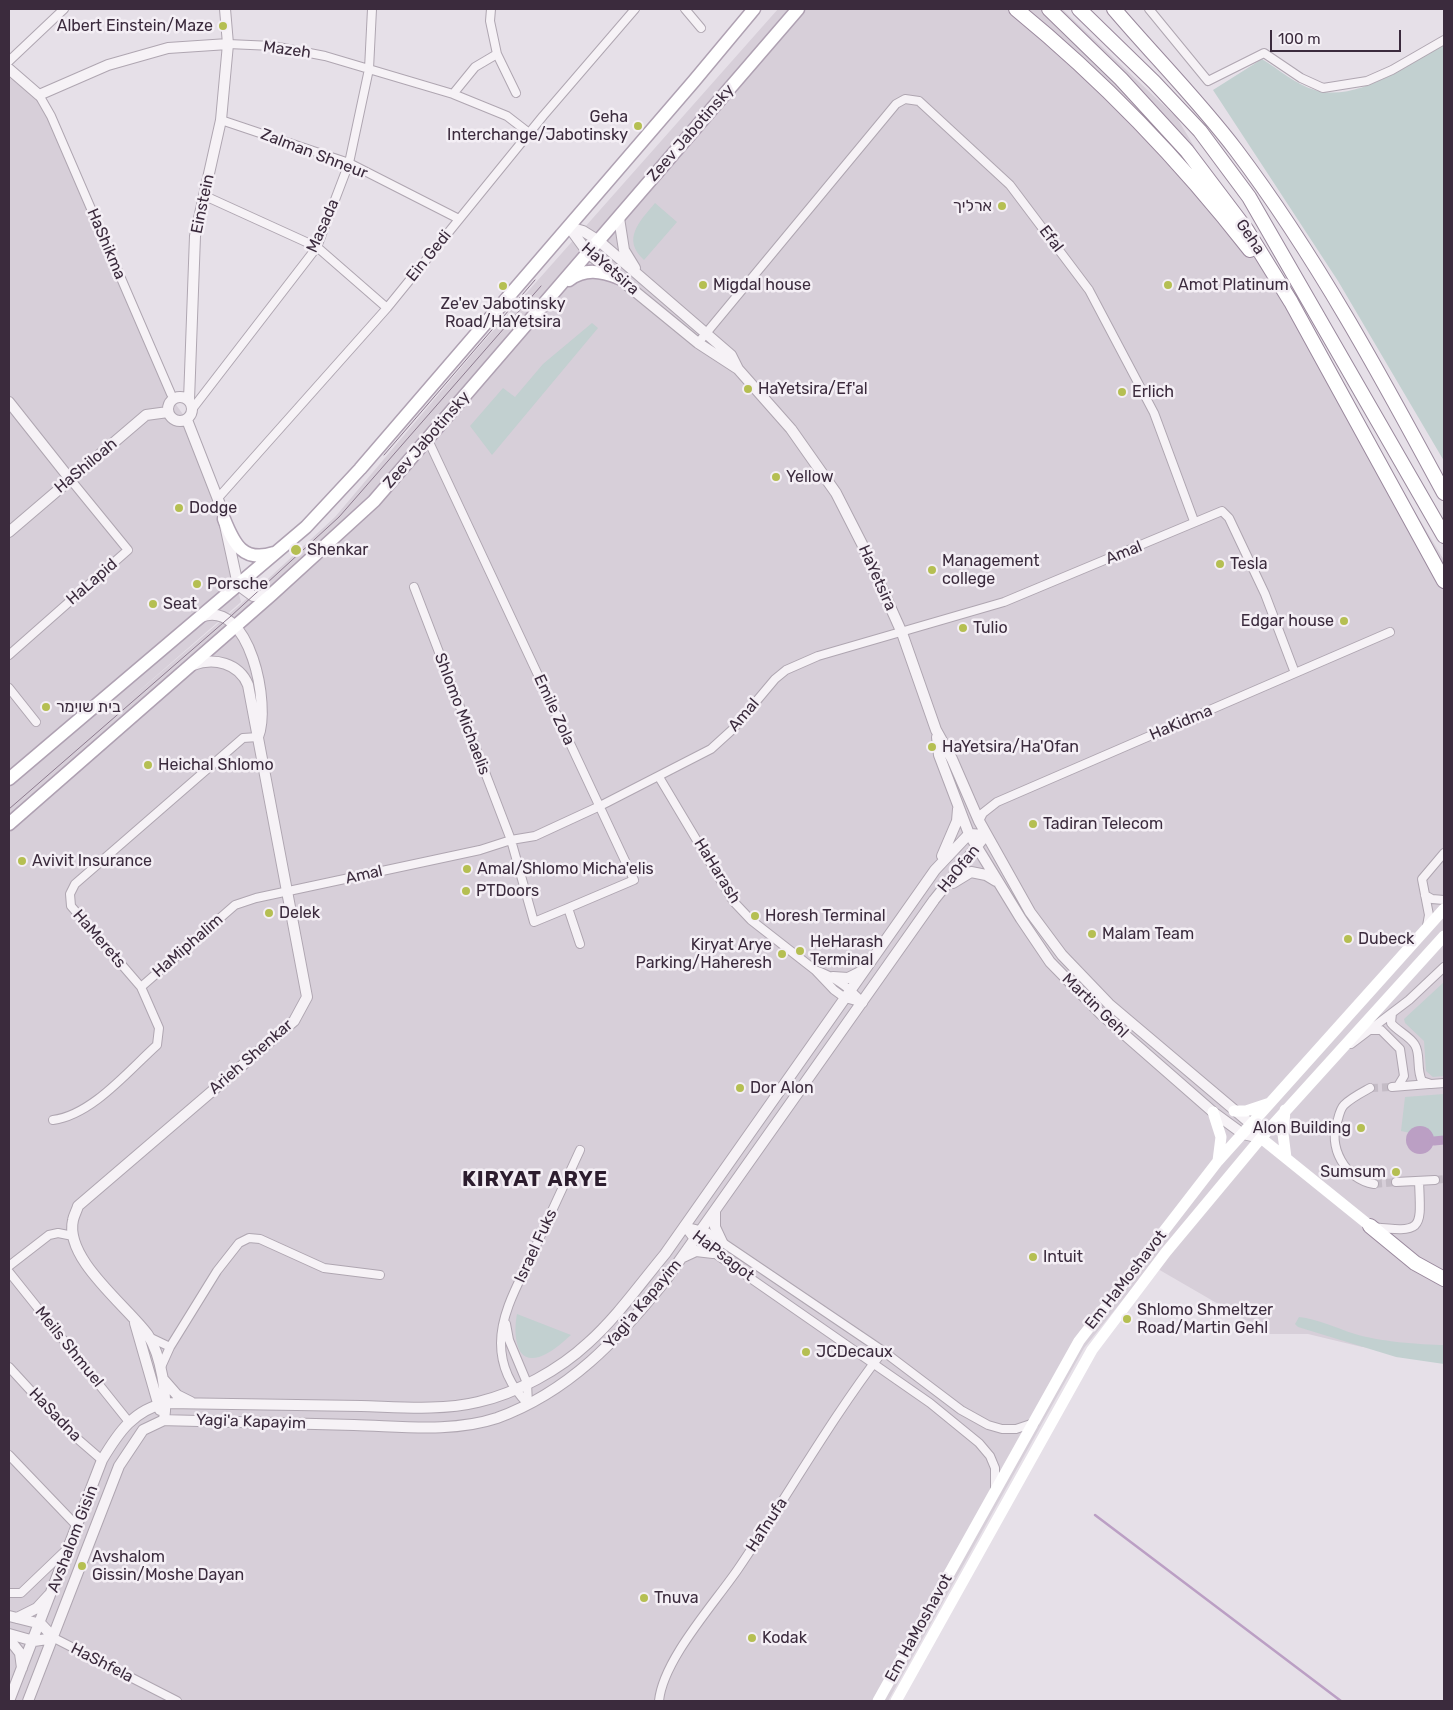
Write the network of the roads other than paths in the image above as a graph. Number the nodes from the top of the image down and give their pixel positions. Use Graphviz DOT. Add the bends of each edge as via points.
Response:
graph roads {
  1 [pos="64,9"];
  2 [pos="225,9"];
  3 [pos="372,9"];
  4 [pos="491,9"];
  5 [pos="635,9"];
  6 [pos="685,9"];
  7 [pos="754,9"];
  8 [pos="798,9"];
  9 [pos="1016,9"];
  10 [pos="1049,9"];
  11 [pos="1079,9"];
  12 [pos="1114,9"];
  13 [pos="1149,9"];
  14 [pos="701,28"];
  15 [pos="1444,40"];
  16 [pos="228,44"];
  17 [pos="497,54"];
  18 [pos="9,61"];
  19 [pos="9,69"];
  20 [pos="370,69"];
  21 [pos="516,93"];
  22 [pos="452,94"];
  23 [pos="39,95"];
  24 [pos="221,120"];
  25 [pos="529,132"];
  26 [pos="349,163"];
  27 [pos="205,196"];
  28 [pos="619,218"];
  29 [pos="459,219"];
  30 [pos="569,227"];
  31 [pos="599,241"];
  32 [pos="317,247"];
  33 [pos="588,253"];
  34 [pos="639,276"];
  35 [pos="619,278"];
  36 [pos="553,293"];
  37 [pos="387,308"];
  38 [pos="1297,312"];
  39 [pos="706,332"];
  40 [pos="698,343"];
  41 [pos="738,369"];
  42 [pos="170,394"];
  43 [pos="9,402"];
  44 [pos="191,404"];
  45 [pos="168,412"];
  46 [pos="187,420"];
  47 [pos="428,440"];
  48 [pos="70,479"];
  49 [pos="1444,493"];
  50 [pos="218,498"];
  51 [pos="224,519"];
  52 [pos="1194,521"];
  53 [pos="9,532"];
  54 [pos="1444,536"];
  55 [pos="276,552"];
  56 [pos="1444,581"];
  57 [pos="238,585"];
  58 [pos="414,587"];
  59 [pos="271,596"];
  60 [pos="201,617"];
  61 [pos="234,628"];
  62 [pos="1390,632"];
  63 [pos="902,633"];
  64 [pos="9,655"];
  65 [pos="190,666"];
  66 [pos="1295,674"];
  67 [pos="9,688"];
  68 [pos="36,722"];
  69 [pos="936,730"];
  70 [pos="258,737"];
  71 [pos="659,777"];
  72 [pos="9,780"];
  73 [pos="600,806"];
  74 [pos="958,806"];
  75 [pos="980,821"];
  76 [pos="9,824"];
  77 [pos="969,834"];
  78 [pos="986,835"];
  79 [pos="511,840"];
  80 [pos="977,847"];
  81 [pos="1444,853"];
  82 [pos="935,870"];
  83 [pos="1000,884"];
  84 [pos="288,892"];
  85 [pos="1425,895"];
  86 [pos="934,900"];
  87 [pos="1444,900"];
  88 [pos="235,905"];
  89 [pos="568,908"];
  90 [pos="1444,909"];
  91 [pos="1426,930"];
  92 [pos="1444,936"];
  93 [pos="580,944"];
  94 [pos="1444,967"];
  95 [pos="865,968"];
  96 [pos="815,970"];
  97 [pos="833,977"];
  98 [pos="141,987"];
  99 [pos="848,993"];
  100 [pos="863,1003"];
  101 [pos="1392,1013"];
  102 [pos="1367,1032"];
  103 [pos="1332,1059"];
  104 [pos="1444,1083"];
  105 [pos="1431,1084"];
  106 [pos="1370,1088"];
  107 [pos="1272,1103"];
  108 [pos="1285,1110"];
  109 [pos="1234,1111"];
  110 [pos="1213,1112"];
  111 [pos="53,1120"];
  112 [pos="1252,1124"];
  113 [pos="1243,1134"];
  114 [pos="1261,1138"];
  115 [pos="580,1150"];
  116 [pos="1286,1158"];
  117 [pos="1218,1161"];
  118 [pos="1435,1180"];
  119 [pos="1419,1181"];
  120 [pos="1396,1182"];
  121 [pos="1374,1184"];
  122 [pos="715,1210"];
  123 [pos="684,1226"];
  124 [pos="1370,1226"];
  125 [pos="702,1229"];
  126 [pos="73,1236"];
  127 [pos="694,1239"];
  128 [pos="722,1242"];
  129 [pos="713,1253"];
  130 [pos="680,1260"];
  131 [pos="9,1266"];
  132 [pos="9,1272"];
  133 [pos="380,1275"];
  134 [pos="1444,1279"];
  135 [pos="506,1317"];
  136 [pos="135,1322"];
  137 [pos="148,1337"];
  138 [pos="170,1347"];
  139 [pos="883,1351"];
  140 [pos="874,1363"];
  141 [pos="9,1366"];
  142 [pos="158,1375"];
  143 [pos="526,1383"];
  144 [pos="514,1390"];
  145 [pos="162,1404"];
  146 [pos="195,1404"];
  147 [pos="528,1404"];
  148 [pos="139,1413"];
  149 [pos="164,1420"];
  150 [pos="129,1422"];
  151 [pos="1034,1422"];
  152 [pos="9,1455"];
  153 [pos="102,1460"];
  154 [pos="994,1493"];
  155 [pos="77,1526"];
  156 [pos="69,1546"];
  157 [pos="53,1591"];
  158 [pos="9,1593"];
  159 [pos="12,1617"];
  160 [pos="40,1624"];
  161 [pos="9,1634"];
  162 [pos="54,1638"];
  163 [pos="9,1639"];
  164 [pos="34,1641"];
  165 [pos="22,1669"];
  166 [pos="9,1701"];
  167 [pos="28,1701"];
  168 [pos="177,1701"];
  169 [pos="659,1701"];
  170 [pos="878,1701"];
  171 [pos="896,1701"];
  1 -- 18 [label="street"];
  2 -- 16 [label="street, Einstein"];
  3 -- 20 [label="street, Masada"];
  4 -- 17 [label="street" via="490,21"];
  5 -- 25 [label="street, Ein Gedi"];
  6 -- 14 [label="street"];
  7 -- 30 [label="main road, Zeev Jabotinsky"];
  8 -- 28 [label="main road, Zeev Jabotinsky"];
  9 -- 38 [label="highway" via="1121,101 1150,132 1220,212"];
  10 -- 38 [label="highway, Geha" via="1121,79 1187,151 1246,229"];
  11 -- 54 [label="highway, Geha" via="1200,131 1249,197"];
  12 -- 49 [label="highway" via="1204,110 1258,182 1346,318"];
  13 -- 15 [label="street" via="1208,81 1264,53 1322,88 1366,81"];
  16 -- 20 [label="street, Mazeh" via="273,46"];
  16 -- 23 [label="street, Mazeh" via="168,48 108,65"];
  16 -- 24 [label="street, Einstein"];
  17 -- 21 [label="street"];
  17 -- 22 [label="street" via="475,67"];
  19 -- 23 [label="street"];
  20 -- 22 [label="street, Mazeh"];
  20 -- 26 [label="street, Masada"];
  22 -- 25 [label="street, Mazeh" via="508,116"];
  23 -- 42 [label="street, HaShikma" via="51,116"];
  24 -- 26 [label="street, Zalman Shneur"];
  24 -- 27 [label="street, Einstein"];
  25 -- 29 [label="street, Ein Gedi"];
  26 -- 29 [label="street, Zalman Shneur"];
  26 -- 32 [label="street, Masada"];
  27 -- 32 [label="street"];
  27 -- 44 [label="street, Einstein" via="195,236"];
  28 -- 31 [label="main road, Zeev Jabotinsky"];
  28 -- 34 [label="street" via="624,250"];
  29 -- 37 [label="street, Ein Gedi"];
  30 -- 31 [label="street, HaYetsira"];
  30 -- 33 [label="street, HaYetsira"];
  30 -- 55 [label="main road, Zeev Jabotinsky" via="334,498"];
  31 -- 33 [label="main road, Zeev Jabotinsky"];
  31 -- 34 [label="street, HaYetsira"];
  32 -- 37 [label="street"];
  32 -- 44 [label="street, Masada"];
  33 -- 35 [label="street, HaYetsira"];
  33 -- 36 [label="main road, Zeev Jabotinsky"];
  34 -- 39 [label="street, HaYetsira"];
  35 -- 36 [label="main road" via="599,272 582,273"];
  35 -- 40 [label="street, HaYetsira"];
  36 -- 47 [label="main road, Zeev Jabotinsky"];
  37 -- 50 [label="street, Ein Gedi"];
  38 -- 56 [label="highway, Geha"];
  39 -- 40 [label="street, Efal"];
  39 -- 41 [label="street, HaYetsira" via="731,355"];
  39 -- 52 [label="street, Efal" via="896,104 905,99 919,101 1010,185 1090,290 1154,413"];
  40 -- 41 [label="street, HaYetsira"];
  41 -- 63 [label="street, HaYetsira" via="791,429 836,493"];
  43 -- 48 [label="street"];
  44 -- 45 [label="street" via="179,396 172,399"];
  44 -- 46 [label="street" via="192,414"];
  45 -- 46 [label="street" via="175,420"];
  45 -- 48 [label="street, HaShiloah" via="146,416"];
  46 -- 50 [label="street"];
  47 -- 59 [label="main road, Zeev Jabotinsky" via="356,519"];
  47 -- 73 [label="street, Emile Zola"];
  48 -- 53 [label="street, HaShiloah"];
  48 -- 64 [label="street, HaLapid" via="128,550"];
  50 -- 51 [label="street"];
  51 -- 55 [label="main road" via="240,549 262,557"];
  51 -- 57 [label="street"];
  52 -- 63 [label="street, Amal" via="1004,602"];
  52 -- 66 [label="street" via="1222,511 1229,518 1266,594"];
  55 -- 57 [label="main road, Zeev Jabotinsky"];
  57 -- 59 [label="street" via="253,596"];
  57 -- 60 [label="main road, Zeev Jabotinsky"];
  58 -- 79 [label="street, Shlomo Michaelis"];
  59 -- 61 [label="main road, Zeev Jabotinsky"];
  60 -- 61 [label="street, Arieh Shenkar" via="217,614"];
  60 -- 72 [label="main road, Zeev Jabotinsky"];
  61 -- 65 [label="main road, Zeev Jabotinsky"];
  61 -- 70 [label="street, Arieh Shenkar" via="254,659 263,726"];
  62 -- 66 [label="street, HaKidma"];
  63 -- 69 [label="street, HaYetsira"];
  63 -- 71 [label="street, Amal" via="818,656 786,670 723,740"];
  65 -- 70 [label="street, Arieh Shenkar" via="209,661 221,662 244,676"];
  65 -- 76 [label="main road, Zeev Jabotinsky"];
  66 -- 75 [label="street, HaKidma" via="997,802 983,813"];
  67 -- 68 [label="street"];
  69 -- 74 [label="street, HaYetsira" via="940,755"];
  69 -- 75 [label="street, HaYetsira"];
  70 -- 84 [label="street, Arieh Shenkar"];
  70 -- 98 [label="street, HaMerets" via="243,738 76,884 70,894 71,906 78,916"];
  71 -- 73 [label="street, Amal"];
  71 -- 96 [label="street, HaHarash" via="733,901 751,920"];
  73 -- 79 [label="street, Amal" via="535,836"];
  73 -- 89 [label="street, Emile Zola" via="634,880"];
  74 -- 77 [label="street, HaYetsira"];
  74 -- 82 [label="street" via="955,828"];
  75 -- 78 [label="street, HaYetsira"];
  77 -- 78 [label="street, HaOfan"];
  77 -- 80 [label="street, Martin Gehl"];
  77 -- 82 [label="street, HaOfan"];
  78 -- 80 [label="street, HaOfan"];
  78 -- 109 [label="street, Martin Gehl" via="1030,912 1062,955 1109,1004"];
  79 -- 84 [label="street, Amal" via="480,850"];
  79 -- 89 [label="street, Shlomo Michaelis" via="534,922"];
  80 -- 83 [label="street, Martin Gehl"];
  80 -- 86 [label="street, HaOfan"];
  81 -- 85 [label="street" via="1422,879"];
  82 -- 95 [label="street, HaOfan"];
  83 -- 86 [label="street" via="986,874 971,872"];
  83 -- 110 [label="street, Martin Gehl" via="1050,962 1101,1014"];
  84 -- 88 [label="street, Amal"];
  84 -- 126 [label="street, Arieh Shenkar" via="307,996 301,1011 294,1021 78,1206 72,1221"];
  85 -- 87 [label="street"];
  85 -- 91 [label="street" via="1429,915"];
  86 -- 100 [label="street, HaOfan"];
  88 -- 98 [label="street, HaMiphalim"];
  89 -- 93 [label="street"];
  90 -- 91 [label="main road, Em HaMoshavot"];
  91 -- 107 [label="main road, Em HaMoshavot"];
  92 -- 103 [label="main road, Em HaMoshavot"];
  94 -- 101 [label="street"];
  95 -- 97 [label="street" via="851,977"];
  95 -- 99 [label="street, HaOfan"];
  96 -- 97 [label="street, HaHarash"];
  96 -- 99 [label="street, HaHarash" via="828,985"];
  97 -- 99 [label="street, HaHarash"];
  98 -- 111 [label="street" via="159,1028 157,1045 84,1110"];
  99 -- 100 [label="street, HaHarash"];
  99 -- 123 [label="street, Yagi'a Kapayim"];
  100 -- 122 [label="street, Yagi'a Kapayim"];
  101 -- 102 [label="street"];
  101 -- 105 [label="street" via="1390,1023 1414,1042 1418,1073 1422,1081"];
  102 -- 103 [label="street"];
  102 -- 105 [label="street" via="1378,1028 1398,1046 1404,1076 1395,1086"];
  103 -- 108 [label="main road, Em HaMoshavot"];
  104 -- 105 [label="street"];
  106 -- 121 [label="street" via="1343,1106 1336,1124 1336,1149 1340,1162 1350,1172 1365,1183"];
  107 -- 109 [label="main road"];
  107 -- 112 [label="main road, Em HaMoshavot"];
  108 -- 114 [label="main road, Em HaMoshavot"];
  108 -- 116 [label="main road" via="1282,1134"];
  109 -- 112 [label="street, Martin Gehl"];
  110 -- 113 [label="street, Martin Gehl"];
  110 -- 117 [label="main road" via="1220,1137"];
  112 -- 113 [label="main road, Em HaMoshavot"];
  112 -- 114 [label="street, Martin Gehl"];
  113 -- 114 [label="street, Martin Gehl"];
  113 -- 117 [label="main road, Em HaMoshavot"];
  114 -- 116 [label="main road, Martin Gehl"];
  114 -- 171 [label="main road, Em HaMoshavot" via="1166,1252 1092,1350"];
  115 -- 135 [label="street, Israel Fuks"];
  116 -- 124 [label="main road, Martin Gehl"];
  117 -- 151 [label="main road, Em HaMoshavot" via="1079,1341"];
  118 -- 119 [label="street"];
  119 -- 120 [label="street"];
  119 -- 124 [label="street" via="1420,1218 1416,1226 1408,1229"];
  122 -- 125 [label="street, Yagi'a Kapayim"];
  122 -- 128 [label="street" via="715,1227"];
  123 -- 125 [label="street, HaPsagot"];
  123 -- 127 [label="street, HaPsagot"];
  123 -- 143 [label="street, Yagi'a Kapayim" via="588,1343"];
  124 -- 134 [label="highway" via="1415,1263"];
  125 -- 127 [label="street, Yagi'a Kapayim"];
  125 -- 128 [label="street, HaPsagot"];
  126 -- 131 [label="street" via="49,1235"];
  126 -- 136 [label="street, Arieh Shenkar" via="89,1268"];
  127 -- 129 [label="street, HaPsagot"];
  127 -- 130 [label="street, Yagi'a Kapayim"];
  128 -- 139 [label="street, HaPsagot"];
  129 -- 130 [label="street" via="696,1251"];
  129 -- 140 [label="street, HaPsagot"];
  130 -- 147 [label="street, Yagi'a Kapayim" via="629,1325 598,1357 561,1386"];
  132 -- 150 [label="street, Meils Shmuel"];
  133 -- 138 [label="street" via="324,1268 260,1239 249,1238 239,1243 217,1271"];
  135 -- 143 [label="street, Israel Fuks" via="509,1340"];
  135 -- 144 [label="street, Israel Fuks" via="502,1353"];
  136 -- 137 [label="street, Arieh Shenkar"];
  136 -- 142 [label="street, Arieh Shenkar"];
  137 -- 138 [label="street"];
  137 -- 142 [label="street, Arieh Shenkar"];
  138 -- 142 [label="street"];
  139 -- 140 [label="street, HaTnufa"];
  139 -- 151 [label="street, HaPsagot" via="961,1410 988,1425 1016,1429"];
  140 -- 154 [label="street, HaPsagot" via="979,1443 995,1468"];
  140 -- 169 [label="street, HaTnufa" via="738,1570 689,1638 664,1680"];
  141 -- 153 [label="street, HaSadna" via="65,1428"];
  142 -- 145 [label="street, Arieh Shenkar"];
  142 -- 146 [label="street" via="177,1395"];
  142 -- 148 [label="street"];
  143 -- 144 [label="street, Yagi'a Kapayim"];
  143 -- 147 [label="street, Israel Fuks"];
  144 -- 146 [label="street, Yagi'a Kapayim" via="462,1405"];
  144 -- 147 [label="street, Israel Fuks"];
  145 -- 146 [label="street, Yagi'a Kapayim"];
  145 -- 148 [label="street, Avshalom Gisin"];
  145 -- 149 [label="street, Arieh Shenkar"];
  147 -- 149 [label="street, Yagi'a Kapayim" via="498,1417 461,1425 412,1427"];
  148 -- 150 [label="street, Avshalom Gisin"];
  149 -- 162 [label="street, Avshalom Gisin" via="143,1430 122,1461"];
  150 -- 153 [label="street, Avshalom Gisin"];
  151 -- 154 [label="main road, Em HaMoshavot"];
  152 -- 155 [label="street"];
  153 -- 155 [label="street, Avshalom Gisin"];
  154 -- 170 [label="main road, Em HaMoshavot"];
  155 -- 156 [label="street, Avshalom Gisin"];
  156 -- 157 [label="street, Avshalom Gisin"];
  156 -- 158 [label="street" via="21,1593"];
  157 -- 159 [label="street" via="27,1615"];
  157 -- 160 [label="street, Avshalom Gisin"];
  159 -- 160 [label="street"];
  160 -- 162 [label="street"];
  160 -- 164 [label="street, Avshalom Gisin"];
  161 -- 164 [label="street"];
  162 -- 164 [label="street"];
  162 -- 167 [label="street, Avshalom Gisin"];
  162 -- 168 [label="street, HaShfela"];
  163 -- 165 [label="street" via="20,1653"];
  164 -- 165 [label="street, Avshalom Gisin"];
  165 -- 166 [label="street, Avshalom Gisin"];
}
